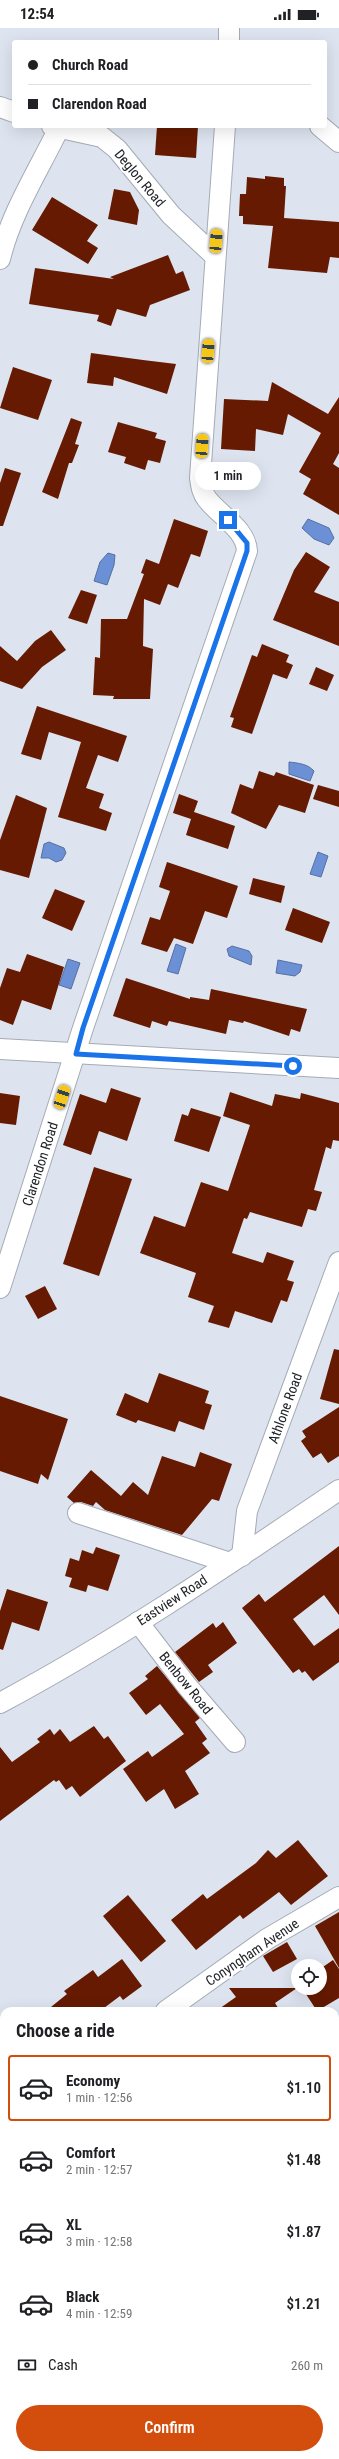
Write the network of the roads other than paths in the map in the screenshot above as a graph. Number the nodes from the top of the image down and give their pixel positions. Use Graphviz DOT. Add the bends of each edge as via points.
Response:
graph roads {
  1 [pos="229,28"];
  2 [pos="229,40"];
  3 [pos="0,107"];
  4 [pos="12,111"];
  5 [pos="55,128"];
  6 [pos="60,128"];
  7 [pos="225,128"];
  8 [pos="322,128"];
  9 [pos="339,142"];
  10 [pos="215,256"];
  11 [pos="0,259"];
  12 [pos="0,1049"];
  13 [pos="76,1054"];
  14 [pos="339,1068"];
  15 [pos="339,1262"];
  16 [pos="0,1288"];
  17 [pos="339,1490"];
  18 [pos="78,1513"];
  19 [pos="236,1559"];
  20 [pos="138,1622"];
  21 [pos="0,1703"];
  22 [pos="235,1742"];
  23 [pos="339,1897"];
  24 [pos="172,2007"];
  1 -- 2 [label="street"];
  3 -- 4 [label="street"];
  5 -- 11 [label="street" via="5,239"];
  6 -- 10 [label="street, Deglon Road" via="102,137 117,149 170,215"];
  7 -- 10 [label="street, Clarendon Road"];
  8 -- 9 [label="street"];
  10 -- 13 [label="street, Clarendon Road" via="200,478 206,499 241,534 247,543 247,551"];
  12 -- 13 [label="street"];
  13 -- 14 [label="street"];
  13 -- 16 [label="street, Clarendon Road"];
  15 -- 19 [label="street, Athlone Road" via="247,1511"];
  17 -- 19 [label="street, Eastview Road"];
  18 -- 19 [label="street"];
  19 -- 20 [label="street, Eastview Road"];
  20 -- 21 [label="street, Eastview Road" via="54,1674"];
  20 -- 22 [label="street, Benbow Road" via="187,1686"];
  23 -- 24 [label="street, Conyngham Avenue" via="267,1939"];
}
